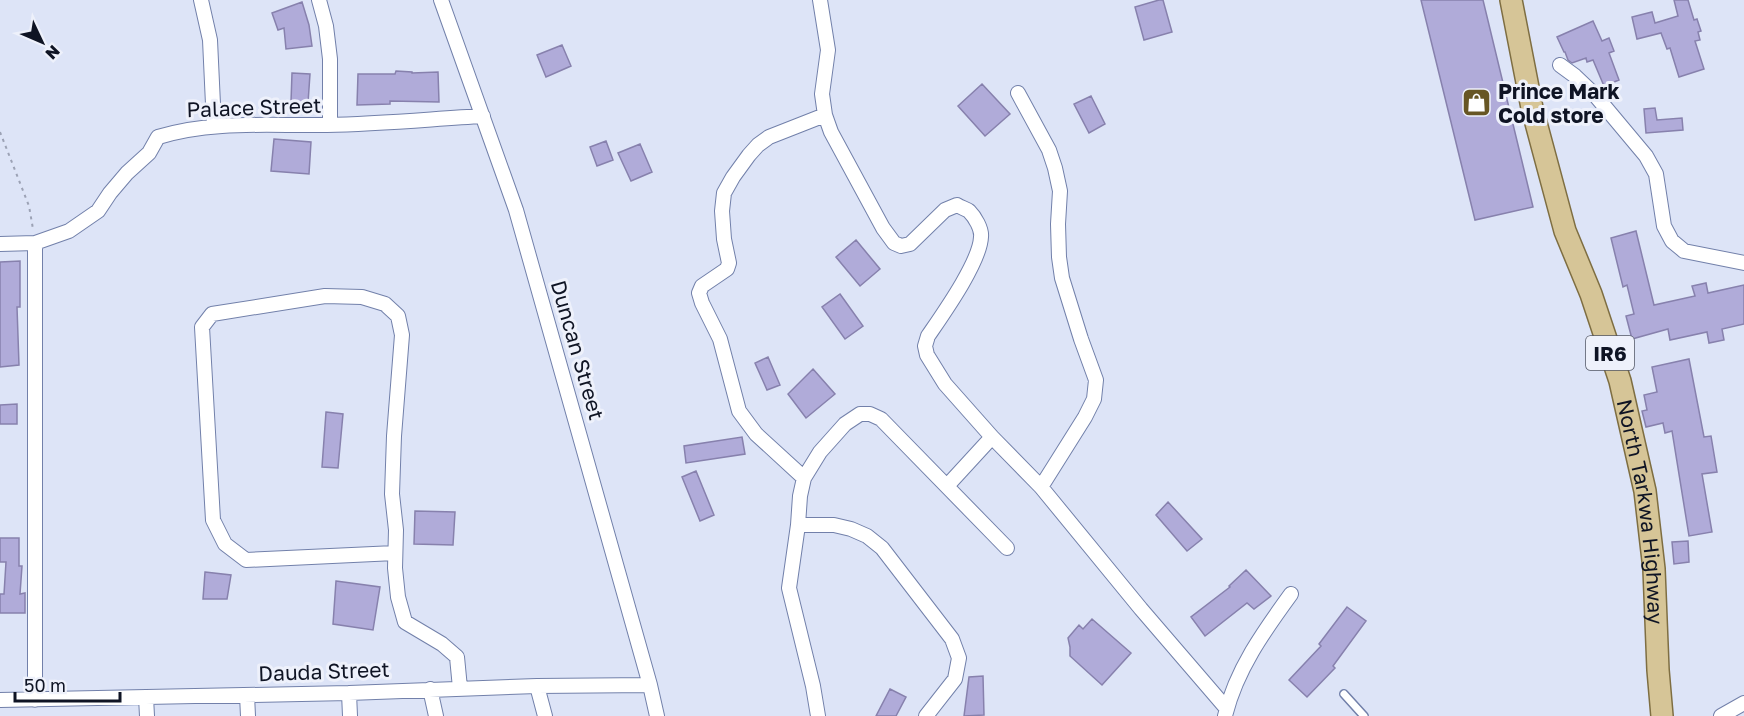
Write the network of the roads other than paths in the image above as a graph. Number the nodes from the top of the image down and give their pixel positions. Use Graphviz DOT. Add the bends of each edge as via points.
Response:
graph roads {
  1 [pos="201,0"];
  2 [pos="319,0"];
  3 [pos="441,0"];
  4 [pos="820,0"];
  5 [pos="1511,0"];
  6 [pos="1560,64"];
  7 [pos="1018,93"];
  8 [pos="483,116"];
  9 [pos="825,116"];
  10 [pos="330,125"];
  11 [pos="214,126"];
  12 [pos="35,243"];
  13 [pos="0,244"];
  14 [pos="1744,264"];
  15 [pos="992,437"];
  16 [pos="804,478"];
  17 [pos="947,486"];
  18 [pos="1041,486"];
  19 [pos="798,525"];
  20 [pos="1007,548"];
  21 [pos="395,553"];
  22 [pos="1291,594"];
  23 [pos="650,685"];
  24 [pos="537,686"];
  25 [pos="460,688"];
  26 [pos="430,689"];
  27 [pos="349,693"];
  28 [pos="1344,694"];
  29 [pos="247,695"];
  30 [pos="147,697"];
  31 [pos="0,700"];
  32 [pos="35,700"];
  33 [pos="1744,704"];
  34 [pos="1226,713"];
  35 [pos="147,716"];
  36 [pos="248,716"];
  37 [pos="350,716"];
  38 [pos="436,716"];
  39 [pos="544,716"];
  40 [pos="657,716"];
  41 [pos="818,716"];
  42 [pos="926,716"];
  43 [pos="1364,716"];
  44 [pos="1662,716"];
  45 [pos="1721,716"];
  1 -- 11 [label="street" via="210,40"];
  2 -- 10 [label="street" via="330,59"];
  3 -- 8 [label="street, Duncan Street"];
  4 -- 9 [label="street" via="828,50 822,94"];
  5 -- 44 [label="main road, North Tarkwa Highway / IR6" via="1532,108 1563,222 1620,381 1645,491 1654,569"];
  6 -- 14 [label="street" via="1595,95 1646,156 1656,174 1664,226 1672,240 1684,250"];
  7 -- 18 [label="street" via="1055,168 1060,191 1062,279 1096,380 1090,408"];
  8 -- 10 [label="street, Palace Street"];
  8 -- 23 [label="street, Duncan Street" via="516,210"];
  9 -- 15 [label="street" via="866,199 894,243 910,244 945,210 957,205 969,211 978,225 981,236 969,271 925,346 945,384"];
  9 -- 16 [label="street" via="769,137 738,170 724,193 722,211 729,263 699,293 720,339 739,411 756,434"];
  10 -- 11 [label="street, Palace Street"];
  11 -- 12 [label="street, Palace Street" via="158,136 149,153 126,173 98,212 69,231"];
  12 -- 13 [label="street, Palace Street"];
  12 -- 32 [label="street"];
  15 -- 17 [label="street"];
  15 -- 18 [label="street"];
  16 -- 17 [label="street" via="845,423 860,414 870,414 881,419"];
  16 -- 19 [label="street"];
  17 -- 20 [label="street"];
  18 -- 34 [label="street"];
  19 -- 41 [label="street" via="789,588"];
  19 -- 42 [label="street" via="834,525 867,536 882,548 952,639 959,658 955,679"];
  21 -- 21 [label="street" via="392,494 402,335 398,316 385,303 362,297 325,296 212,314 202,327 213,520 225,544 246,560"];
  21 -- 25 [label="street" via="398,597 405,622 457,657"];
  22 -- 34 [label="street" via="1241,671"];
  23 -- 24 [label="street, Dauda Street"];
  23 -- 40 [label="street, Duncan Street"];
  24 -- 25 [label="street, Dauda Street"];
  24 -- 39 [label="street"];
  25 -- 26 [label="street, Dauda Street"];
  26 -- 27 [label="street, Dauda Street"];
  26 -- 38 [label="street"];
  27 -- 29 [label="street, Dauda Street"];
  27 -- 37 [label="street"];
  28 -- 43 [label="lane"];
  29 -- 30 [label="street, Dauda Street"];
  29 -- 36 [label="street"];
  30 -- 32 [label="street, Dauda Street"];
  30 -- 35 [label="street"];
  31 -- 32 [label="street, Dauda Street"];
  33 -- 45 [label="street"];
}
